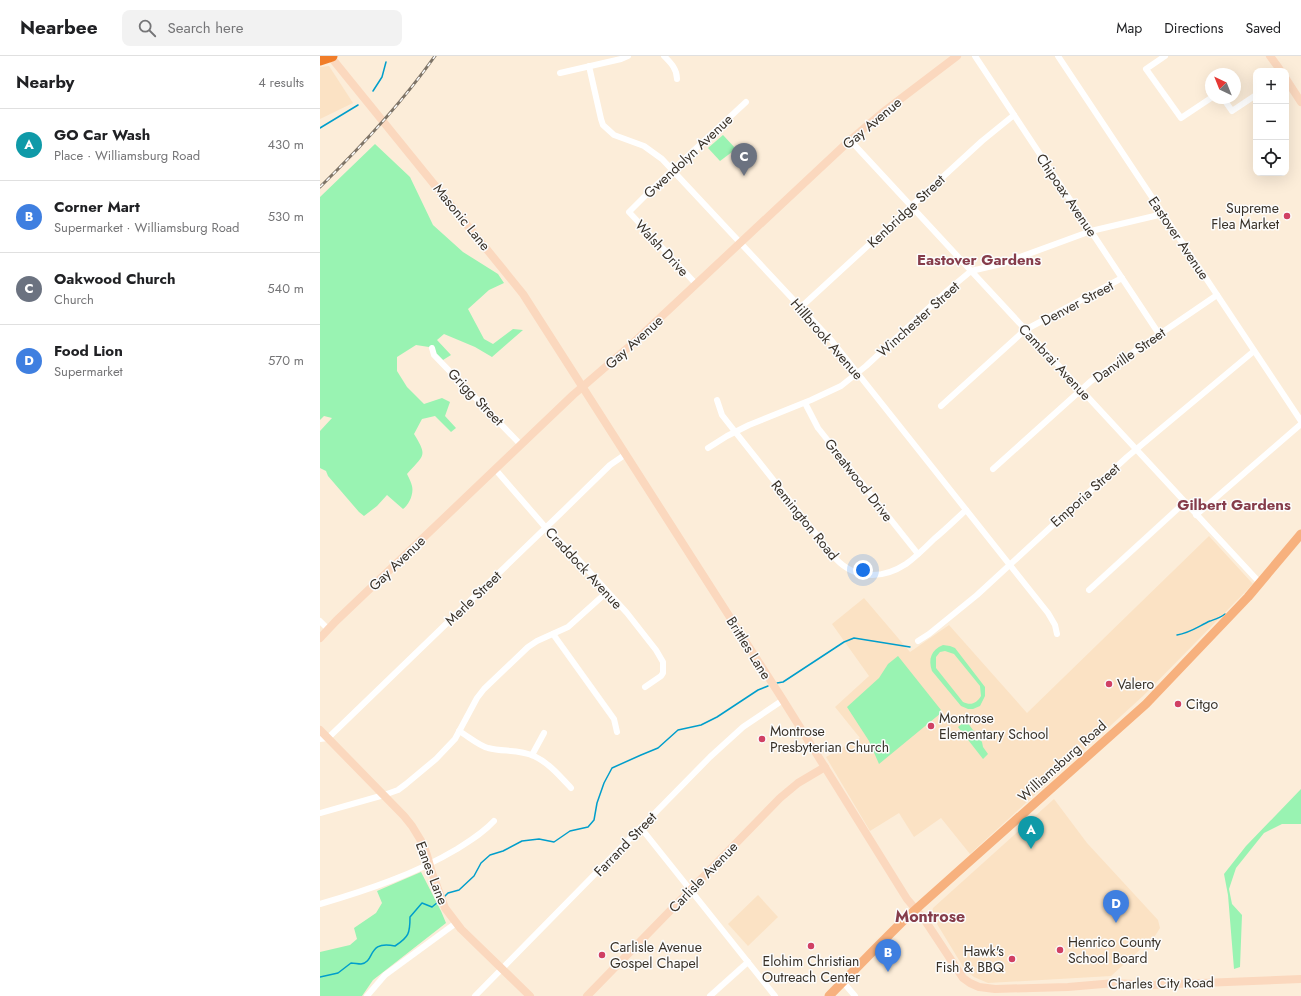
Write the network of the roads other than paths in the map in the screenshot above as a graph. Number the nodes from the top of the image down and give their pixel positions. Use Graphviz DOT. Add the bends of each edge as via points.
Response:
graph roads {
  1 [pos="331,56"];
  2 [pos="628,56"];
  3 [pos="664,56"];
  4 [pos="957,56"];
  5 [pos="975,56"];
  6 [pos="1058,56"];
  7 [pos="1165,56"];
  8 [pos="1270,56"];
  9 [pos="320,60"];
  10 [pos="589,66"];
  11 [pos="1279,68"];
  12 [pos="560,73"];
  13 [pos="677,79"];
  14 [pos="1289,84"];
  15 [pos="1253,97"];
  16 [pos="746,102"];
  17 [pos="1205,102"];
  18 [pos="1301,102"];
  19 [pos="1227,104"];
  20 [pos="1014,115"];
  21 [pos="850,140"];
  22 [pos="672,170"];
  23 [pos="911,206"];
  24 [pos="630,211"];
  25 [pos="1163,214"];
  26 [pos="1091,231"];
  27 [pos="740,242"];
  28 [pos="972,271"];
  29 [pos="1122,278"];
  30 [pos="696,284"];
  31 [pos="1216,295"];
  32 [pos="800,308"];
  33 [pos="1025,330"];
  34 [pos="1159,334"];
  35 [pos="432,348"];
  36 [pos="1254,351"];
  37 [pos="858,373"];
  38 [pos="583,387"];
  39 [pos="1080,390"];
  40 [pos="717,400"];
  41 [pos="805,402"];
  42 [pos="941,406"];
  43 [pos="1301,421"];
  44 [pos="1301,424"];
  45 [pos="735,432"];
  46 [pos="521,445"];
  47 [pos="708,448"];
  48 [pos="1136,449"];
  49 [pos="626,454"];
  50 [pos="496,469"];
  51 [pos="993,469"];
  52 [pos="1184,503"];
  53 [pos="966,510"];
  54 [pos="1196,515"];
  55 [pos="546,528"];
  56 [pos="1301,534"];
  57 [pos="918,554"];
  58 [pos="1010,565"];
  59 [pos="1260,583"];
  60 [pos="1089,590"];
  61 [pos="607,592"];
  62 [pos="320,621"];
  63 [pos="328,629"];
  64 [pos="553,634"];
  65 [pos="1057,634"];
  66 [pos="320,638"];
  67 [pos="918,641"];
  68 [pos="645,687"];
  69 [pos="783,700"];
  70 [pos="320,730"];
  71 [pos="459,731"];
  72 [pos="617,732"];
  73 [pos="544,733"];
  74 [pos="324,738"];
  75 [pos="532,755"];
  76 [pos="825,767"];
  77 [pos="571,788"];
  78 [pos="384,795"];
  79 [pos="320,813"];
  80 [pos="494,821"];
  81 [pos="641,828"];
  82 [pos="429,865"];
  83 [pos="691,890"];
  84 [pos="320,904"];
  85 [pos="916,910"];
  86 [pos="456,922"];
  87 [pos="748,962"];
  88 [pos="502,968"];
  89 [pos="1301,979"];
  90 [pos="843,982"];
  91 [pos="368,996"];
  92 [pos="475,996"];
  93 [pos="530,996"];
  94 [pos="587,996"];
  95 [pos="710,996"];
  96 [pos="775,996"];
  97 [pos="829,996"];
  98 [pos="855,996"];
  1 -- 9 [label="highway"];
  1 -- 38 [label="street, Masonic Lane" via="523,294"];
  2 -- 10 [label="street"];
  3 -- 13 [label="street" via="672,64"];
  4 -- 21 [label="street, Gay Avenue"];
  5 -- 20 [label="street, Chipoax Avenue"];
  6 -- 25 [label="street, Eastover Avenue"];
  7 -- 17 [label="street" via="1146,69 1181,118"];
  8 -- 11 [label="street"];
  10 -- 12 [label="street"];
  10 -- 22 [label="street, Hillbrook Avenue" via="603,124 621,139 651,150"];
  14 -- 18 [label="street"];
  15 -- 19 [label="street" via="1232,111"];
  16 -- 22 [label="street, Gwendolyn Avenue"];
  20 -- 23 [label="street, Kenbridge Street" via="982,140"];
  20 -- 26 [label="street, Chipoax Avenue"];
  21 -- 23 [label="street, Cambrai Avenue"];
  21 -- 27 [label="street, Gay Avenue"];
  22 -- 24 [label="street, Gwendolyn Avenue"];
  22 -- 27 [label="street, Hillbrook Avenue"];
  23 -- 28 [label="street, Cambrai Avenue"];
  23 -- 32 [label="street, Kenbridge Street"];
  24 -- 30 [label="street, Walsh Drive"];
  25 -- 26 [label="street, Winchester Street"];
  25 -- 31 [label="street, Eastover Avenue"];
  26 -- 28 [label="street, Winchester Street" via="1001,264"];
  26 -- 29 [label="street, Chipoax Avenue"];
  27 -- 30 [label="street, Gay Avenue"];
  27 -- 32 [label="street, Hillbrook Avenue"];
  28 -- 33 [label="street, Cambrai Avenue"];
  28 -- 37 [label="street, Winchester Street"];
  29 -- 33 [label="street, Denver Street"];
  29 -- 34 [label="street, Chipoax Avenue"];
  30 -- 38 [label="street, Gay Avenue"];
  31 -- 34 [label="street, Danville Street"];
  31 -- 36 [label="street, Eastover Avenue"];
  32 -- 37 [label="street, Hillbrook Avenue"];
  33 -- 39 [label="street, Cambrai Avenue"];
  33 -- 42 [label="street, Denver Street"];
  34 -- 39 [label="street, Danville Street"];
  35 -- 46 [label="street, Grigg Street" via="434,355"];
  36 -- 43 [label="street, Eastover Avenue"];
  36 -- 48 [label="street, Emporia Street"];
  37 -- 41 [label="street, Winchester Street" via="835,389"];
  37 -- 53 [label="street, Hillbrook Avenue"];
  38 -- 46 [label="street, Gay Avenue"];
  38 -- 49 [label="street, Brittles Lane"];
  39 -- 48 [label="street, Cambrai Avenue"];
  39 -- 51 [label="street, Danville Street"];
  40 -- 45 [label="street, Remington Road" via="722,416"];
  41 -- 45 [label="street, Winchester Street"];
  41 -- 57 [label="street, Greatwood Drive" via="818,428"];
  44 -- 54 [label="street"];
  45 -- 47 [label="street, Winchester Street"];
  45 -- 57 [label="street, Remington Road" via="836,560 850,571 865,575 880,574 895,570"];
  46 -- 50 [label="street, Gay Avenue"];
  48 -- 52 [label="street, Cambrai Avenue"];
  48 -- 58 [label="street, Emporia Street"];
  49 -- 55 [label="street, Merle Street" via="610,465"];
  49 -- 69 [label="street, Brittles Lane"];
  50 -- 55 [label="street, Craddock Avenue"];
  50 -- 63 [label="street, Gay Avenue"];
  52 -- 54 [label="street, Cambrai Avenue"];
  52 -- 60 [label="street"];
  53 -- 57 [label="street, Remington Road"];
  53 -- 58 [label="street, Hillbrook Avenue"];
  54 -- 59 [label="street, Cambrai Avenue"];
  55 -- 61 [label="street, Craddock Avenue"];
  55 -- 74 [label="street, Merle Street"];
  56 -- 59 [label="main road, Williamsburg Road"];
  58 -- 65 [label="street, Hillbrook Avenue" via="1048,613"];
  58 -- 67 [label="street, Emporia Street" via="958,611"];
  59 -- 85 [label="main road, Williamsburg Road" via="1126,723"];
  61 -- 64 [label="street" via="568,627"];
  61 -- 68 [label="street, Craddock Avenue" via="635,622 663,662 664,671 661,676"];
  62 -- 63 [label="street"];
  63 -- 66 [label="street, Gay Avenue"];
  64 -- 71 [label="street" via="528,647 484,689"];
  64 -- 72 [label="street" via="614,719"];
  69 -- 76 [label="street, Brittles Lane"];
  69 -- 81 [label="street, Farrand Street" via="736,733"];
  70 -- 74 [label="street, Eanes Lane"];
  71 -- 75 [label="street" via="486,748"];
  71 -- 78 [label="street" via="436,759 398,790"];
  73 -- 75 [label="street"];
  74 -- 78 [label="street, Eanes Lane"];
  75 -- 77 [label="street" via="544,762"];
  76 -- 83 [label="street, Carlisle Avenue" via="798,783 780,798"];
  76 -- 85 [label="street, Brittles Lane"];
  78 -- 79 [label="street"];
  78 -- 82 [label="street, Eanes Lane" via="419,837"];
  80 -- 82 [label="street" via="477,836"];
  81 -- 83 [label="street"];
  81 -- 88 [label="street, Farrand Street"];
  82 -- 84 [label="street" via="376,887"];
  82 -- 86 [label="street, Eanes Lane" via="445,908"];
  83 -- 87 [label="street"];
  83 -- 94 [label="street, Carlisle Avenue"];
  85 -- 89 [label="street, Charles City Road" via="961,976 970,983 985,988"];
  85 -- 90 [label="main road, Williamsburg Road"];
  86 -- 88 [label="street, Eanes Lane"];
  86 -- 91 [label="street" via="385,975"];
  87 -- 95 [label="street"];
  87 -- 96 [label="street"];
  88 -- 92 [label="street, Farrand Street"];
  88 -- 93 [label="street, Eanes Lane"];
  90 -- 97 [label="main road, Williamsburg Road"];
  90 -- 98 [label="street"];
}
